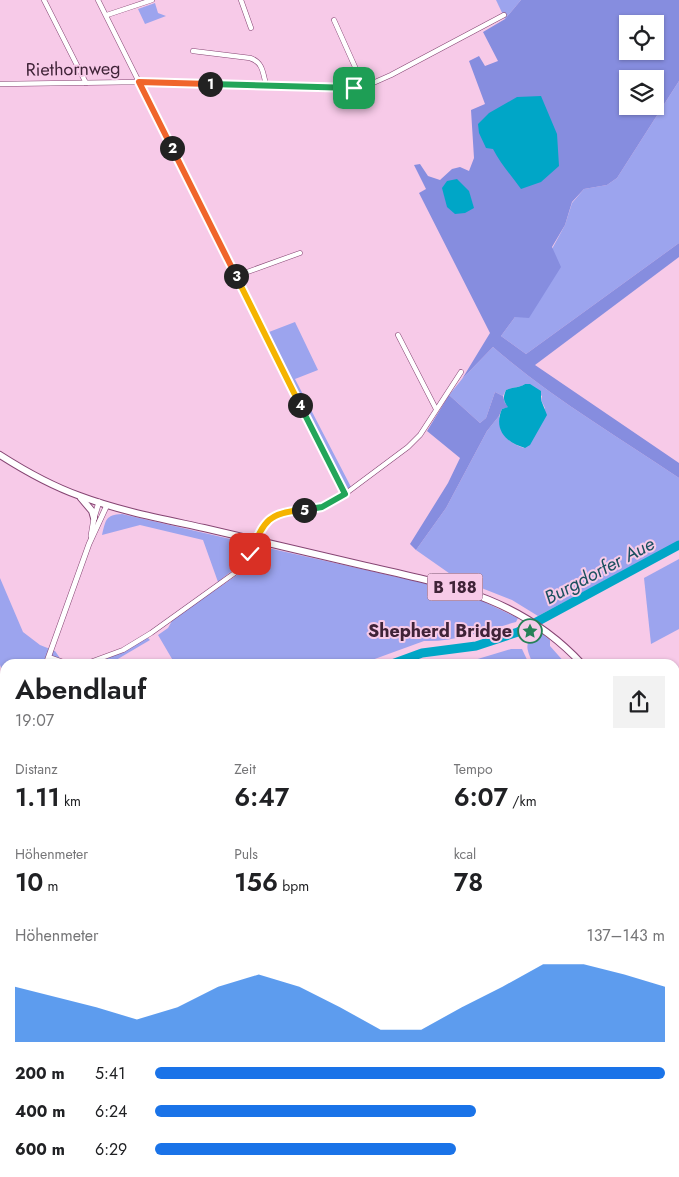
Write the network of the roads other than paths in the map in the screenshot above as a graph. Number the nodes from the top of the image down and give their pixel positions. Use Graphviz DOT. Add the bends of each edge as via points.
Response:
graph roads {
  1 [pos="44,0"];
  2 [pos="98,0"];
  3 [pos="152,0"];
  4 [pos="241,0"];
  5 [pos="106,15"];
  6 [pos="504,15"];
  7 [pos="334,20"];
  8 [pos="251,28"];
  9 [pos="193,51"];
  10 [pos="139,82"];
  11 [pos="86,83"];
  12 [pos="0,84"];
  13 [pos="266,85"];
  14 [pos="364,86"];
  15 [pos="300,252"];
  16 [pos="236,276"];
  17 [pos="398,335"];
  18 [pos="461,372"];
  19 [pos="436,409"];
  20 [pos="0,455"];
  21 [pos="345,494"];
  22 [pos="80,497"];
  23 [pos="99,502"];
  24 [pos="107,504"];
  25 [pos="94,518"];
  26 [pos="89,544"];
  27 [pos="49,657"];
  28 [pos="55,659"];
  29 [pos="98,659"];
  30 [pos="577,659"];
  1 -- 11 [label="street"];
  2 -- 5 [label="street"];
  3 -- 5 [label="street"];
  4 -- 8 [label="street"];
  5 -- 10 [label="street"];
  6 -- 14 [label="street, Riethornweg"];
  7 -- 14 [label="street"];
  9 -- 13 [label="street" via="257,60"];
  10 -- 11 [label="street, Riethornweg"];
  10 -- 13 [label="street, Riethornweg"];
  10 -- 16 [label="street"];
  11 -- 12 [label="street, Riethornweg"];
  13 -- 14 [label="street, Riethornweg"];
  15 -- 16 [label="street"];
  16 -- 21 [label="street"];
  17 -- 19 [label="street"];
  18 -- 19 [label="street"];
  19 -- 21 [label="street" via="420,435 408,447"];
  20 -- 22 [label="main road, B 188" via="45,482"];
  21 -- 29 [label="street, bridge" via="322,507 280,513 270,519 262,528 244,565 236,572 151,633 123,650"];
  22 -- 23 [label="main road, B 188"];
  22 -- 25 [label="main road"];
  23 -- 24 [label="main road, B 188"];
  23 -- 25 [label="street"];
  24 -- 26 [label="street"];
  24 -- 30 [label="main road, B 188" via="478,594 526,617"];
  25 -- 26 [label="street"];
  26 -- 27 [label="street"];
  27 -- 28 [label="street"];
}
